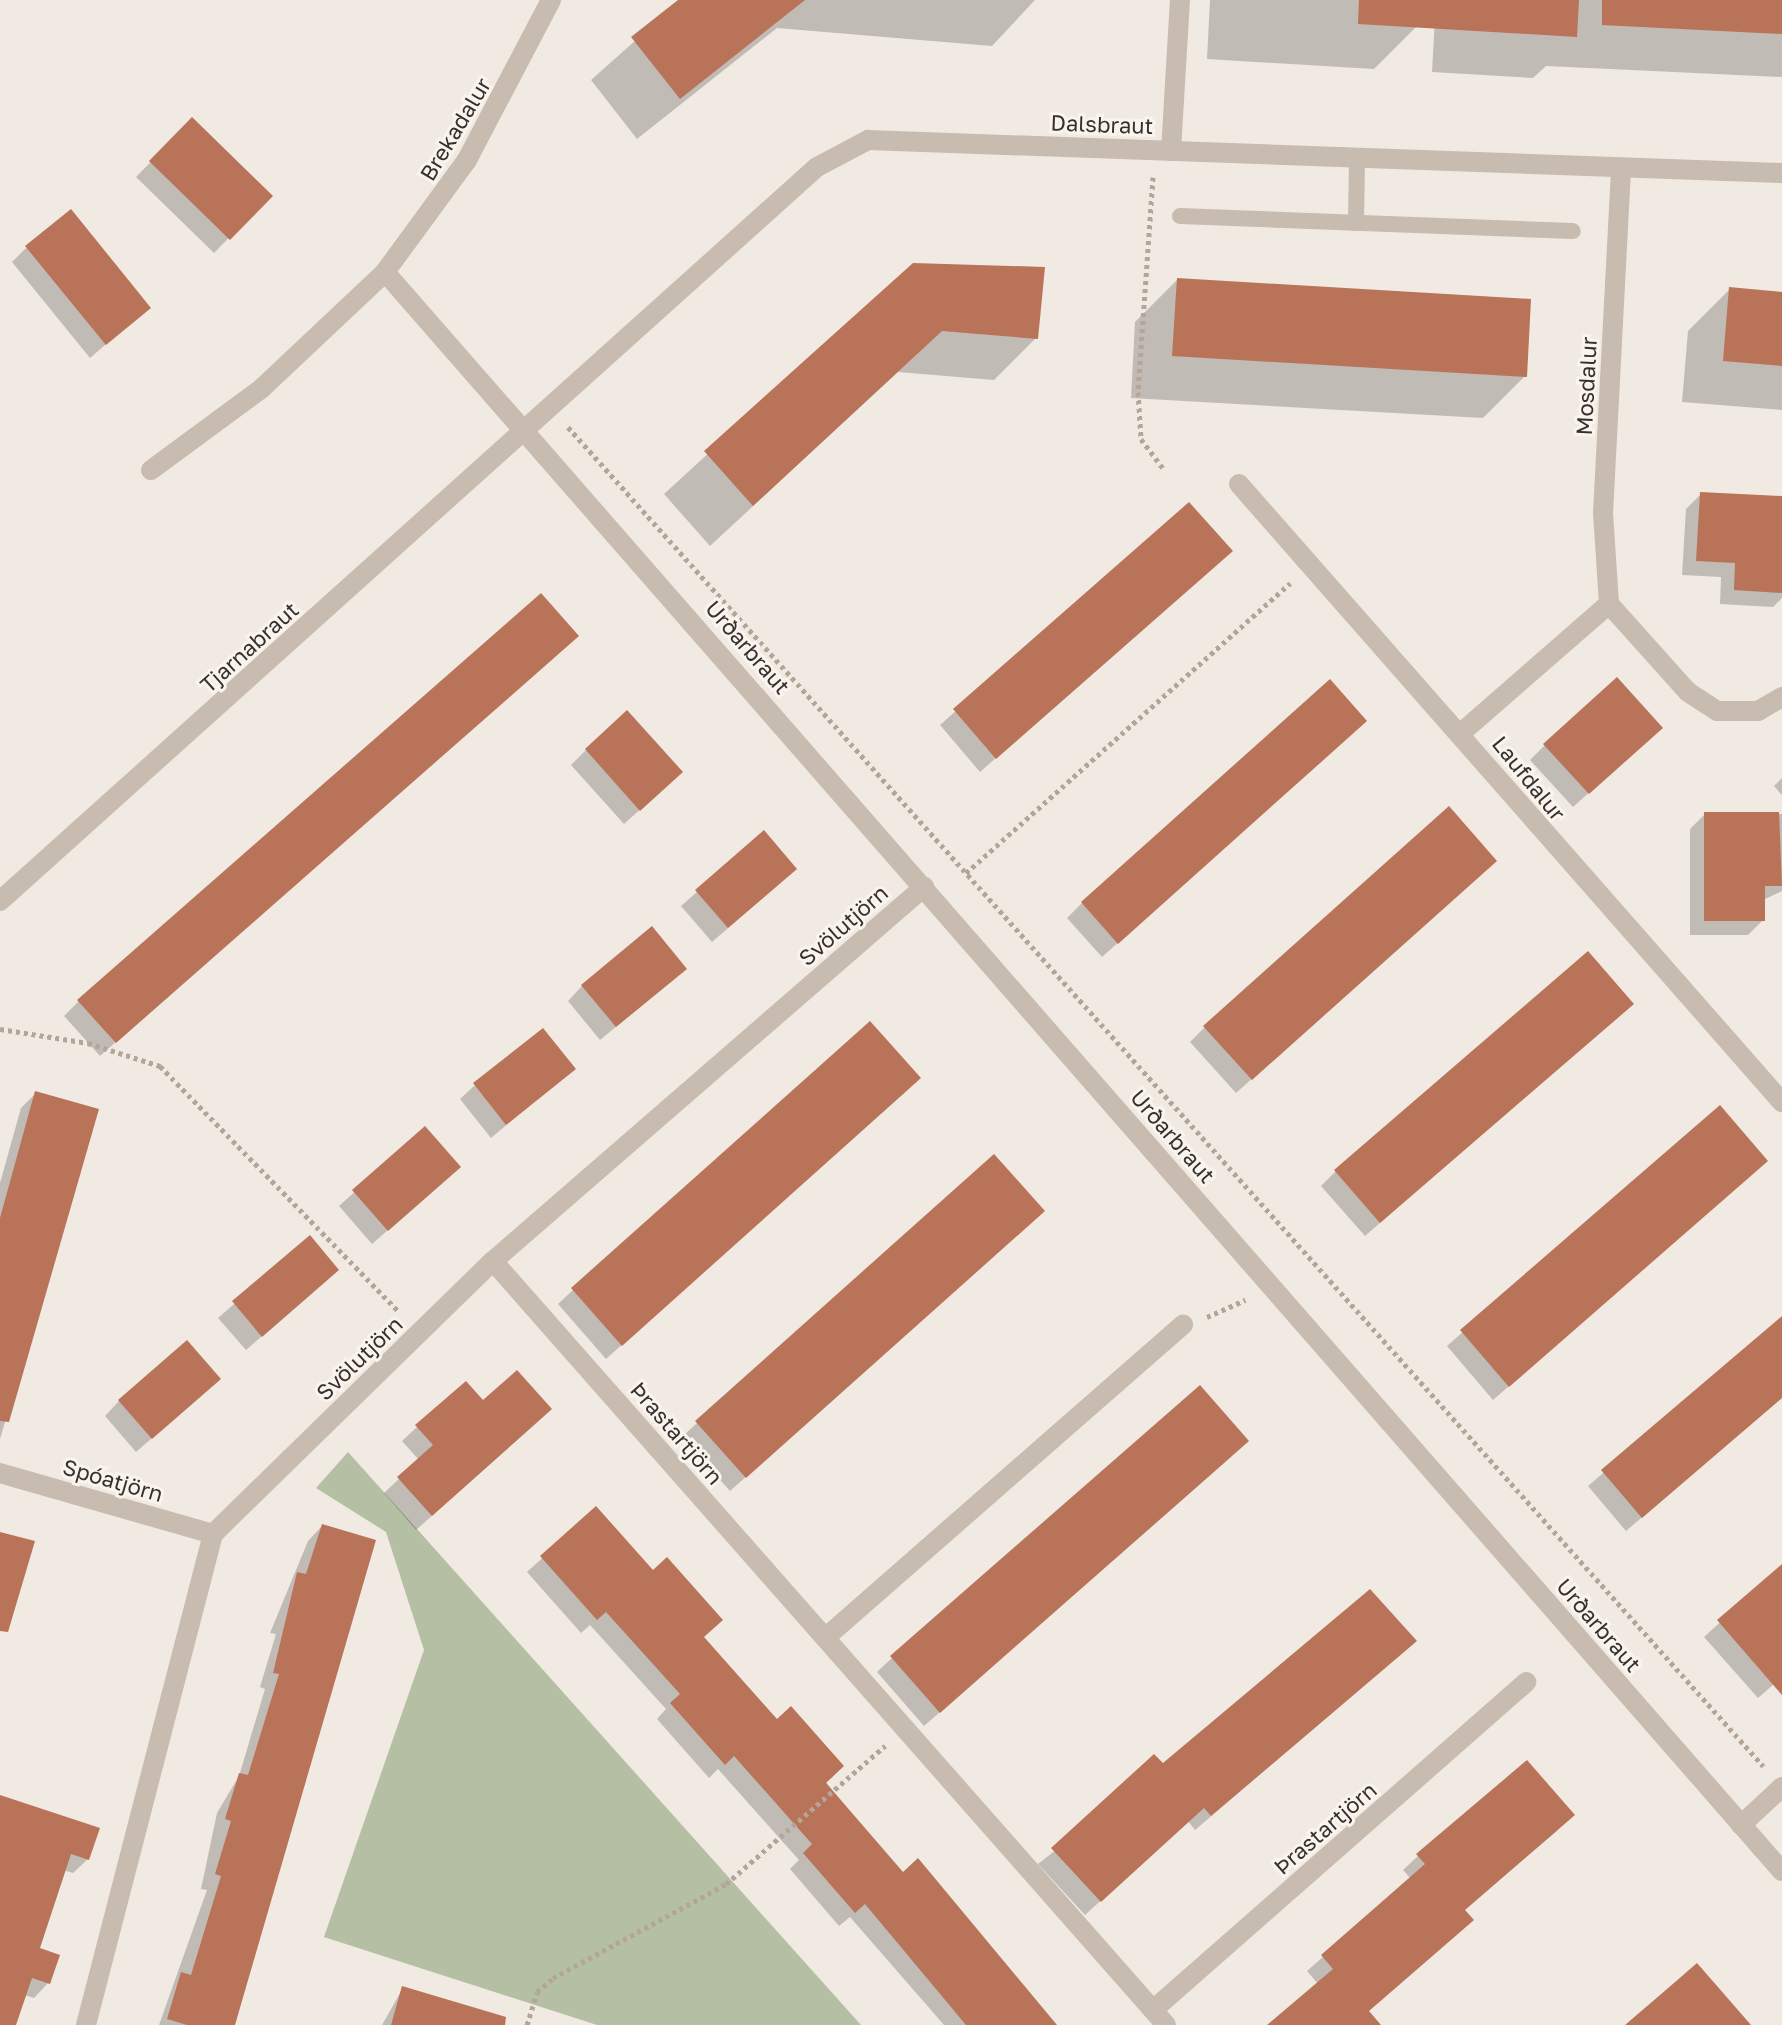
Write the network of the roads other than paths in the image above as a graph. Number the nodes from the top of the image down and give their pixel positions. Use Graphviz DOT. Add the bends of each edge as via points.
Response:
graph roads {
  1 [pos="551,0"];
  2 [pos="1180,0"];
  3 [pos="1163,150"];
  4 [pos="1357,159"];
  5 [pos="1621,170"];
  6 [pos="1782,173"];
  7 [pos="1180,216"];
  8 [pos="1356,223"];
  9 [pos="1573,231"];
  10 [pos="385,272"];
  11 [pos="530,430"];
  12 [pos="151,470"];
  13 [pos="1239,484"];
  14 [pos="1609,604"];
  15 [pos="1782,697"];
  16 [pos="1461,733"];
  17 [pos="924,887"];
  18 [pos="0,901"];
  19 [pos="1782,1102"];
  20 [pos="493,1261"];
  21 [pos="1183,1325"];
  22 [pos="0,1473"];
  23 [pos="213,1534"];
  24 [pos="825,1638"];
  25 [pos="1527,1682"];
  26 [pos="1782,1787"];
  27 [pos="1741,1825"];
  28 [pos="1782,1871"];
  29 [pos="1160,2018"];
  30 [pos="86,2025"];
  1 -- 10 [label="street, Brekadalur" via="467,160"];
  2 -- 3 [label="street"];
  3 -- 4 [label="street, Dalsbraut"];
  3 -- 11 [label="street, Dalsbraut" via="868,140 817,167"];
  4 -- 5 [label="street, Dalsbraut"];
  4 -- 8 [label="lane"];
  5 -- 6 [label="street, Dalsbraut"];
  5 -- 14 [label="street, Mosdalur" via="1603,513"];
  7 -- 8 [label="lane"];
  8 -- 9 [label="lane"];
  10 -- 11 [label="street"];
  10 -- 12 [label="street, Brekadalur" via="261,389"];
  11 -- 17 [label="street, Urðarbraut"];
  11 -- 18 [label="street, Tjarnabraut"];
  13 -- 16 [label="street, Laufdalur"];
  14 -- 15 [label="street" via="1688,692 1717,711 1758,711"];
  14 -- 16 [label="street"];
  16 -- 19 [label="street, Laufdalur"];
  17 -- 20 [label="street, Svölutjörn"];
  17 -- 27 [label="street, Urðarbraut"];
  20 -- 23 [label="street, Svölutjörn"];
  20 -- 24 [label="street, Þrastartjörn"];
  21 -- 24 [label="street"];
  22 -- 23 [label="street, Spóatjörn"];
  23 -- 30 [label="street"];
  24 -- 29 [label="street, Þrastartjörn"];
  25 -- 29 [label="street, Þrastartjörn"];
  26 -- 27 [label="street"];
  27 -- 28 [label="street, Urðarbraut"];
}
